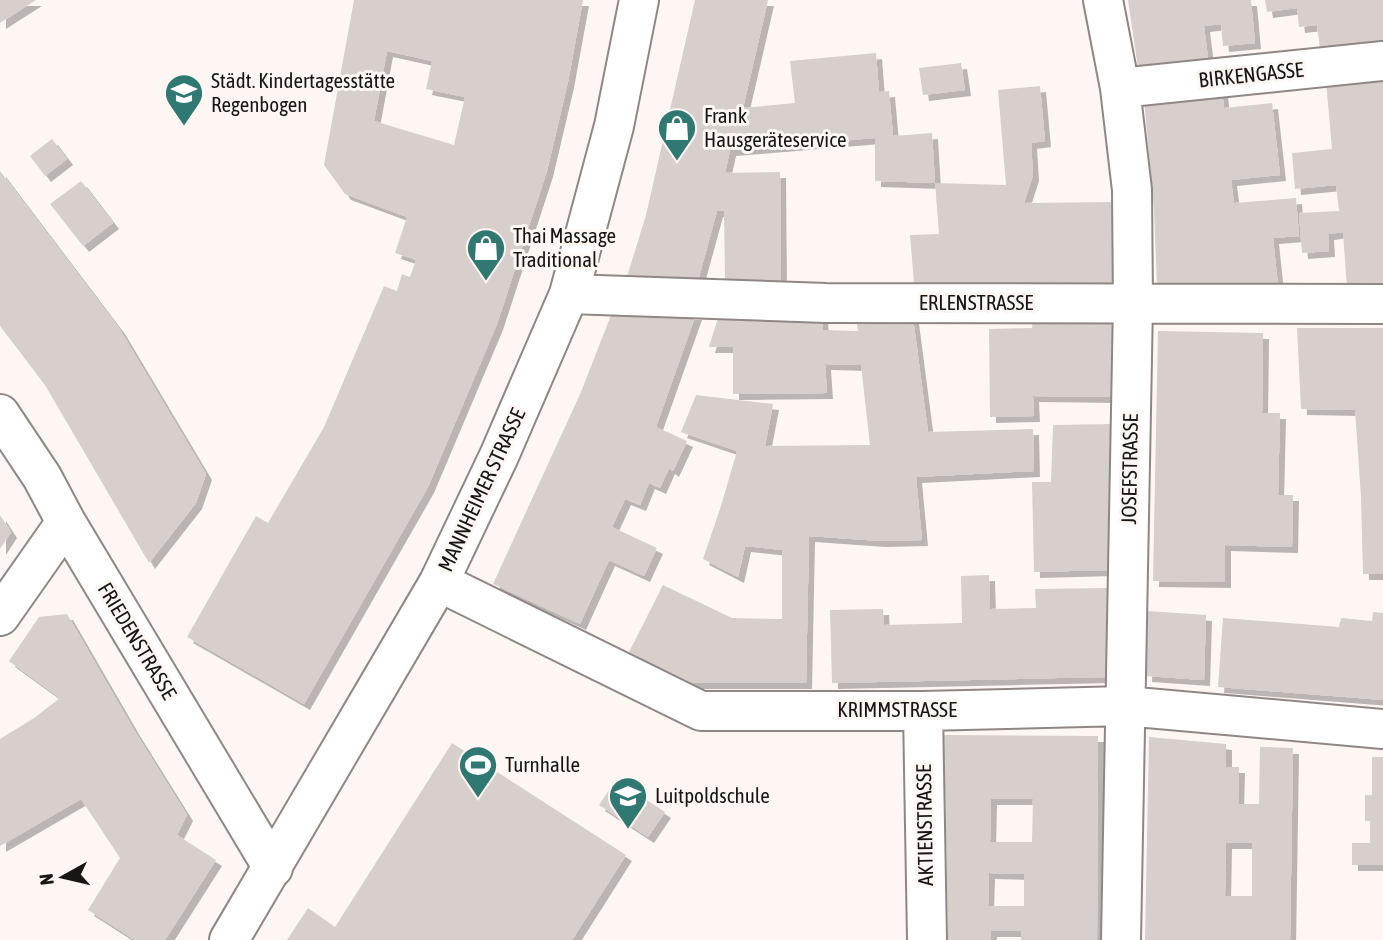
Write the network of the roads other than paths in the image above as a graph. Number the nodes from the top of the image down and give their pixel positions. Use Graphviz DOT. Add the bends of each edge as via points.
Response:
graph roads {
  1 [pos="639,0"];
  2 [pos="1103,0"];
  3 [pos="1383,61"];
  4 [pos="1120,89"];
  5 [pos="569,294"];
  6 [pos="1133,304"];
  7 [pos="1383,304"];
  8 [pos="0,414"];
  9 [pos="66,522"];
  10 [pos="439,582"];
  11 [pos="0,616"];
  12 [pos="1125,706"];
  13 [pos="923,711"];
  14 [pos="1383,729"];
  15 [pos="273,868"];
  16 [pos="229,940"];
  17 [pos="927,940"];
  18 [pos="1121,940"];
  1 -- 5 [label="street, MANNHEIMER STRASSE" via="614,126"];
  2 -- 4 [label="street, JOSEFSTRASSE"];
  3 -- 4 [label="street, BIRKENGASSE"];
  4 -- 6 [label="street, JOSEFSTRASSE" via="1132,190"];
  5 -- 6 [label="street, ERLENSTRASSE" via="826,303"];
  5 -- 10 [label="street, MANNHEIMER STRASSE"];
  6 -- 7 [label="street, ERLENSTRASSE"];
  6 -- 12 [label="street, JOSEFSTRASSE"];
  8 -- 9 [label="street, FRIEDENSTRASSE"];
  9 -- 11 [label="street"];
  9 -- 15 [label="street, FRIEDENSTRASSE"];
  10 -- 13 [label="street, KRIMMSTRASSE" via="701,711"];
  10 -- 15 [label="street, MANNHEIMER STRASSE"];
  12 -- 13 [label="street, KRIMMSTRASSE"];
  12 -- 14 [label="street, KRIMMSTRASSE"];
  12 -- 18 [label="street, JOSEFSTRASSE"];
  13 -- 17 [label="street, AKTIENSTRASSE"];
  15 -- 16 [label="street, MANNHEIMER STRASSE"];
}
